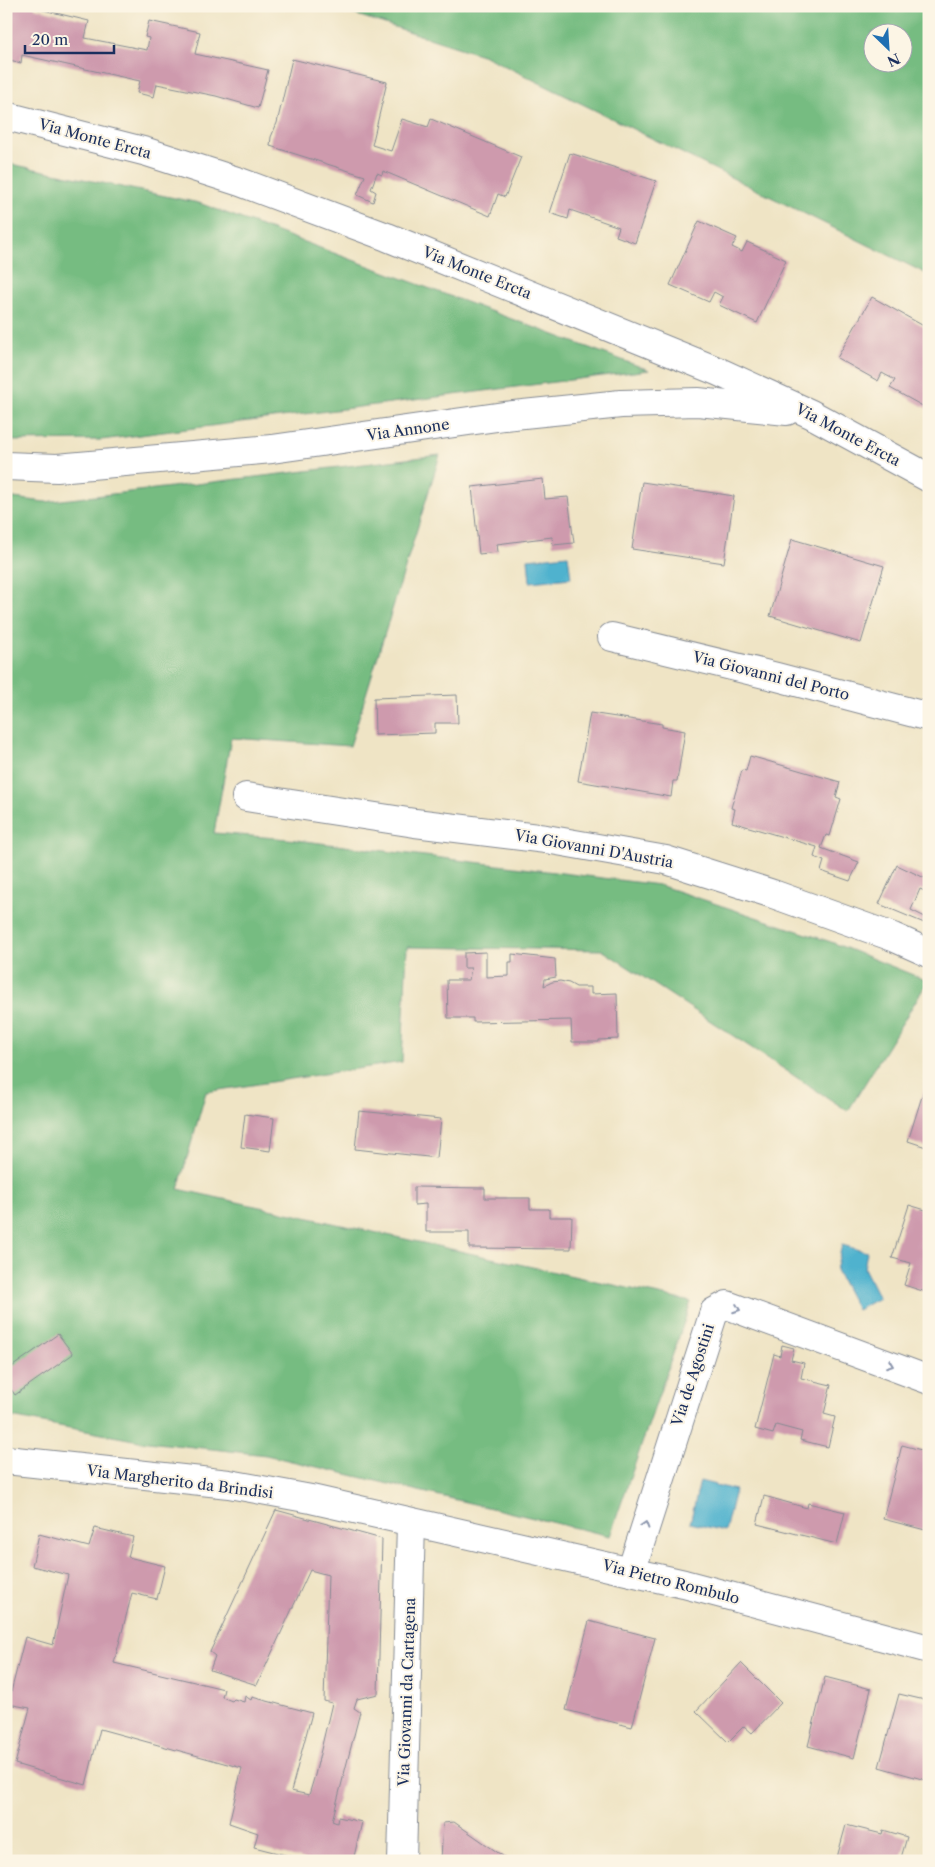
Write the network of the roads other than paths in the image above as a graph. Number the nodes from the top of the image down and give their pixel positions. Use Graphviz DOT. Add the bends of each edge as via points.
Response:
graph roads {
  1 [pos="6,116"];
  2 [pos="811,414"];
  3 [pos="6,466"];
  4 [pos="929,478"];
  5 [pos="612,637"];
  6 [pos="929,717"];
  7 [pos="246,798"];
  8 [pos="929,953"];
  9 [pos="929,1380"];
  10 [pos="6,1460"];
  11 [pos="412,1522"];
  12 [pos="631,1572"];
  13 [pos="929,1649"];
  14 [pos="402,1861"];
  1 -- 2 [label="street, Via Monte Ercta" via="146,152 240,182 388,237 716,371"];
  2 -- 3 [label="street, Via Annone" via="698,402 621,404 504,416 272,449 57,468"];
  2 -- 4 [label="street, Via Monte Ercta"];
  5 -- 6 [label="street, Via Giovanni del Porto"];
  7 -- 8 [label="street, Via Giovanni D'Austria" via="546,839 666,860 773,894 894,937"];
  12 -- 9 [label="street, Via de Agostini, one-way" via="714,1312 727,1305"];
  10 -- 11 [label="street, Via Margherito da Brindisi" via="229,1484"];
  11 -- 12 [label="street, Via Pietro Rombulo"];
  11 -- 14 [label="street, Via Giovanni da Cartagena"];
  12 -- 13 [label="street, Via Pietro Rombulo"];
}
